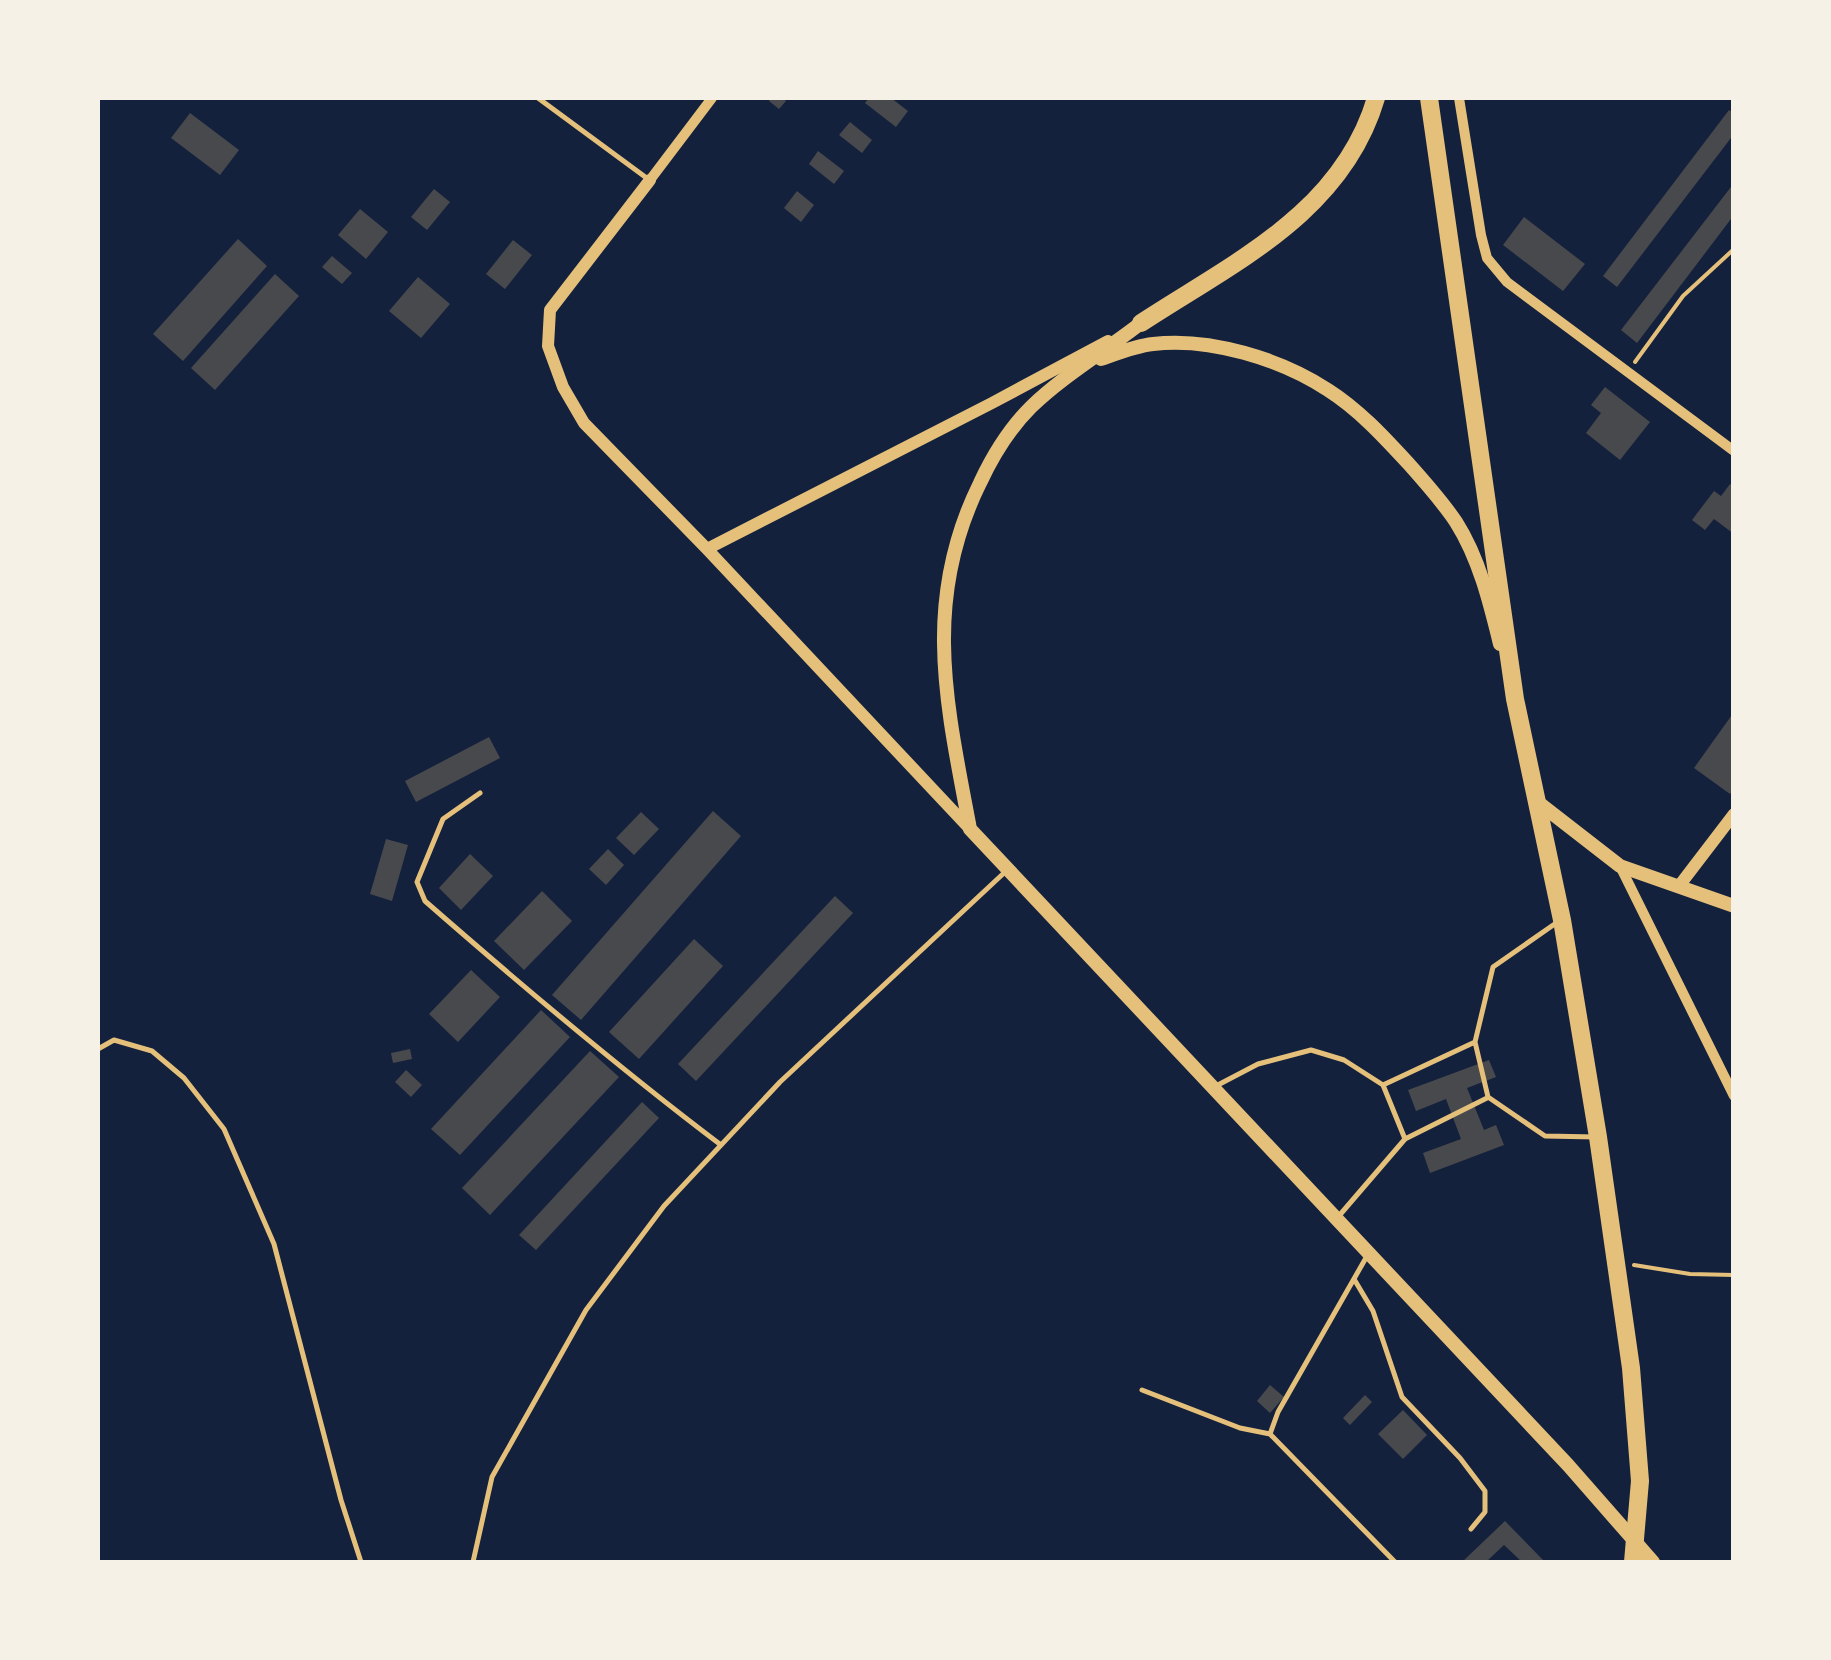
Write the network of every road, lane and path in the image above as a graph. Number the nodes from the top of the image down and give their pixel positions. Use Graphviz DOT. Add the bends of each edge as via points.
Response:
graph roads {
  1 [pos="538,98"];
  2 [pos="712,98"];
  3 [pos="1376,98"];
  4 [pos="1429,98"];
  5 [pos="1459,98"];
  6 [pos="650,180"];
  7 [pos="1734,249"];
  8 [pos="1141,323"];
  9 [pos="1086,364"];
  10 [pos="1628,372"];
  11 [pos="1063,379"];
  12 [pos="992,404"];
  13 [pos="1734,451"];
  14 [pos="707,549"];
  15 [pos="1515,700"];
  16 [pos="480,793"];
  17 [pos="1535,800"];
  18 [pos="1734,814"];
  19 [pos="970,829"];
  20 [pos="1620,866"];
  21 [pos="1007,870"];
  22 [pos="1679,886"];
  23 [pos="1734,906"];
  24 [pos="1562,920"];
  25 [pos="1475,1042"];
  26 [pos="98,1050"];
  27 [pos="1383,1085"];
  28 [pos="1212,1088"];
  29 [pos="1734,1096"];
  30 [pos="1488,1097"];
  31 [pos="1598,1137"];
  32 [pos="1405,1138"];
  33 [pos="721,1145"];
  34 [pos="1336,1219"];
  35 [pos="1368,1253"];
  36 [pos="1616,1262"];
  37 [pos="1734,1275"];
  38 [pos="1354,1279"];
  39 [pos="1142,1390"];
  40 [pos="1270,1434"];
  41 [pos="1470,1529"];
  42 [pos="361,1562"];
  43 [pos="473,1562"];
  44 [pos="1395,1562"];
  45 [pos="1633,1562"];
  46 [pos="1653,1562"];
  1 -- 6 [label="lane"];
  2 -- 6 [label="street"];
  3 -- 8 [label="highway" via="1355,151 1316,201 1266,242"];
  4 -- 15 [label="highway"];
  5 -- 10 [label="street" via="1487,258 1506,282"];
  6 -- 14 [label="street" via="550,310 548,346 584,423"];
  7 -- 10 [label="path" via="1684,296"];
  8 -- 9 [label="main road"];
  8 -- 12 [label="street"];
  9 -- 11 [label="main road"];
  9 -- 15 [label="main road" via="1174,342 1237,350 1329,390 1394,448 1456,522 1476,564"];
  10 -- 13 [label="street"];
  11 -- 12 [label="street"];
  11 -- 19 [label="main road" via="1004,438 966,510 951,562 942,633 947,705"];
  12 -- 14 [label="street"];
  14 -- 19 [label="street"];
  15 -- 17 [label="highway"];
  16 -- 33 [label="lane" via="443,818 417,882 425,901"];
  17 -- 20 [label="main road"];
  17 -- 24 [label="highway"];
  18 -- 22 [label="street"];
  19 -- 21 [label="main road"];
  20 -- 22 [label="main road"];
  20 -- 29 [label="street"];
  21 -- 28 [label="main road"];
  21 -- 33 [label="lane"];
  22 -- 23 [label="main road"];
  24 -- 25 [label="lane" via="1493,967"];
  24 -- 31 [label="highway"];
  25 -- 27 [label="lane"];
  25 -- 30 [label="lane"];
  26 -- 42 [label="lane" via="114,1040 152,1051 184,1078 224,1129 274,1244"];
  27 -- 28 [label="lane" via="1344,1060 1311,1050 1258,1064"];
  27 -- 32 [label="lane"];
  28 -- 34 [label="main road"];
  30 -- 31 [label="lane" via="1544,1136"];
  30 -- 32 [label="lane"];
  31 -- 36 [label="highway"];
  32 -- 34 [label="lane"];
  33 -- 43 [label="lane" via="664,1206 586,1310 492,1478"];
  34 -- 35 [label="main road"];
  35 -- 38 [label="lane"];
  35 -- 46 [label="main road"];
  36 -- 37 [label="path"];
  36 -- 45 [label="highway" via="1640,1481"];
  38 -- 40 [label="lane"];
  38 -- 41 [label="lane" via="1373,1311 1402,1396 1485,1491 1485,1512"];
  39 -- 40 [label="lane"];
  40 -- 44 [label="lane"];
}
